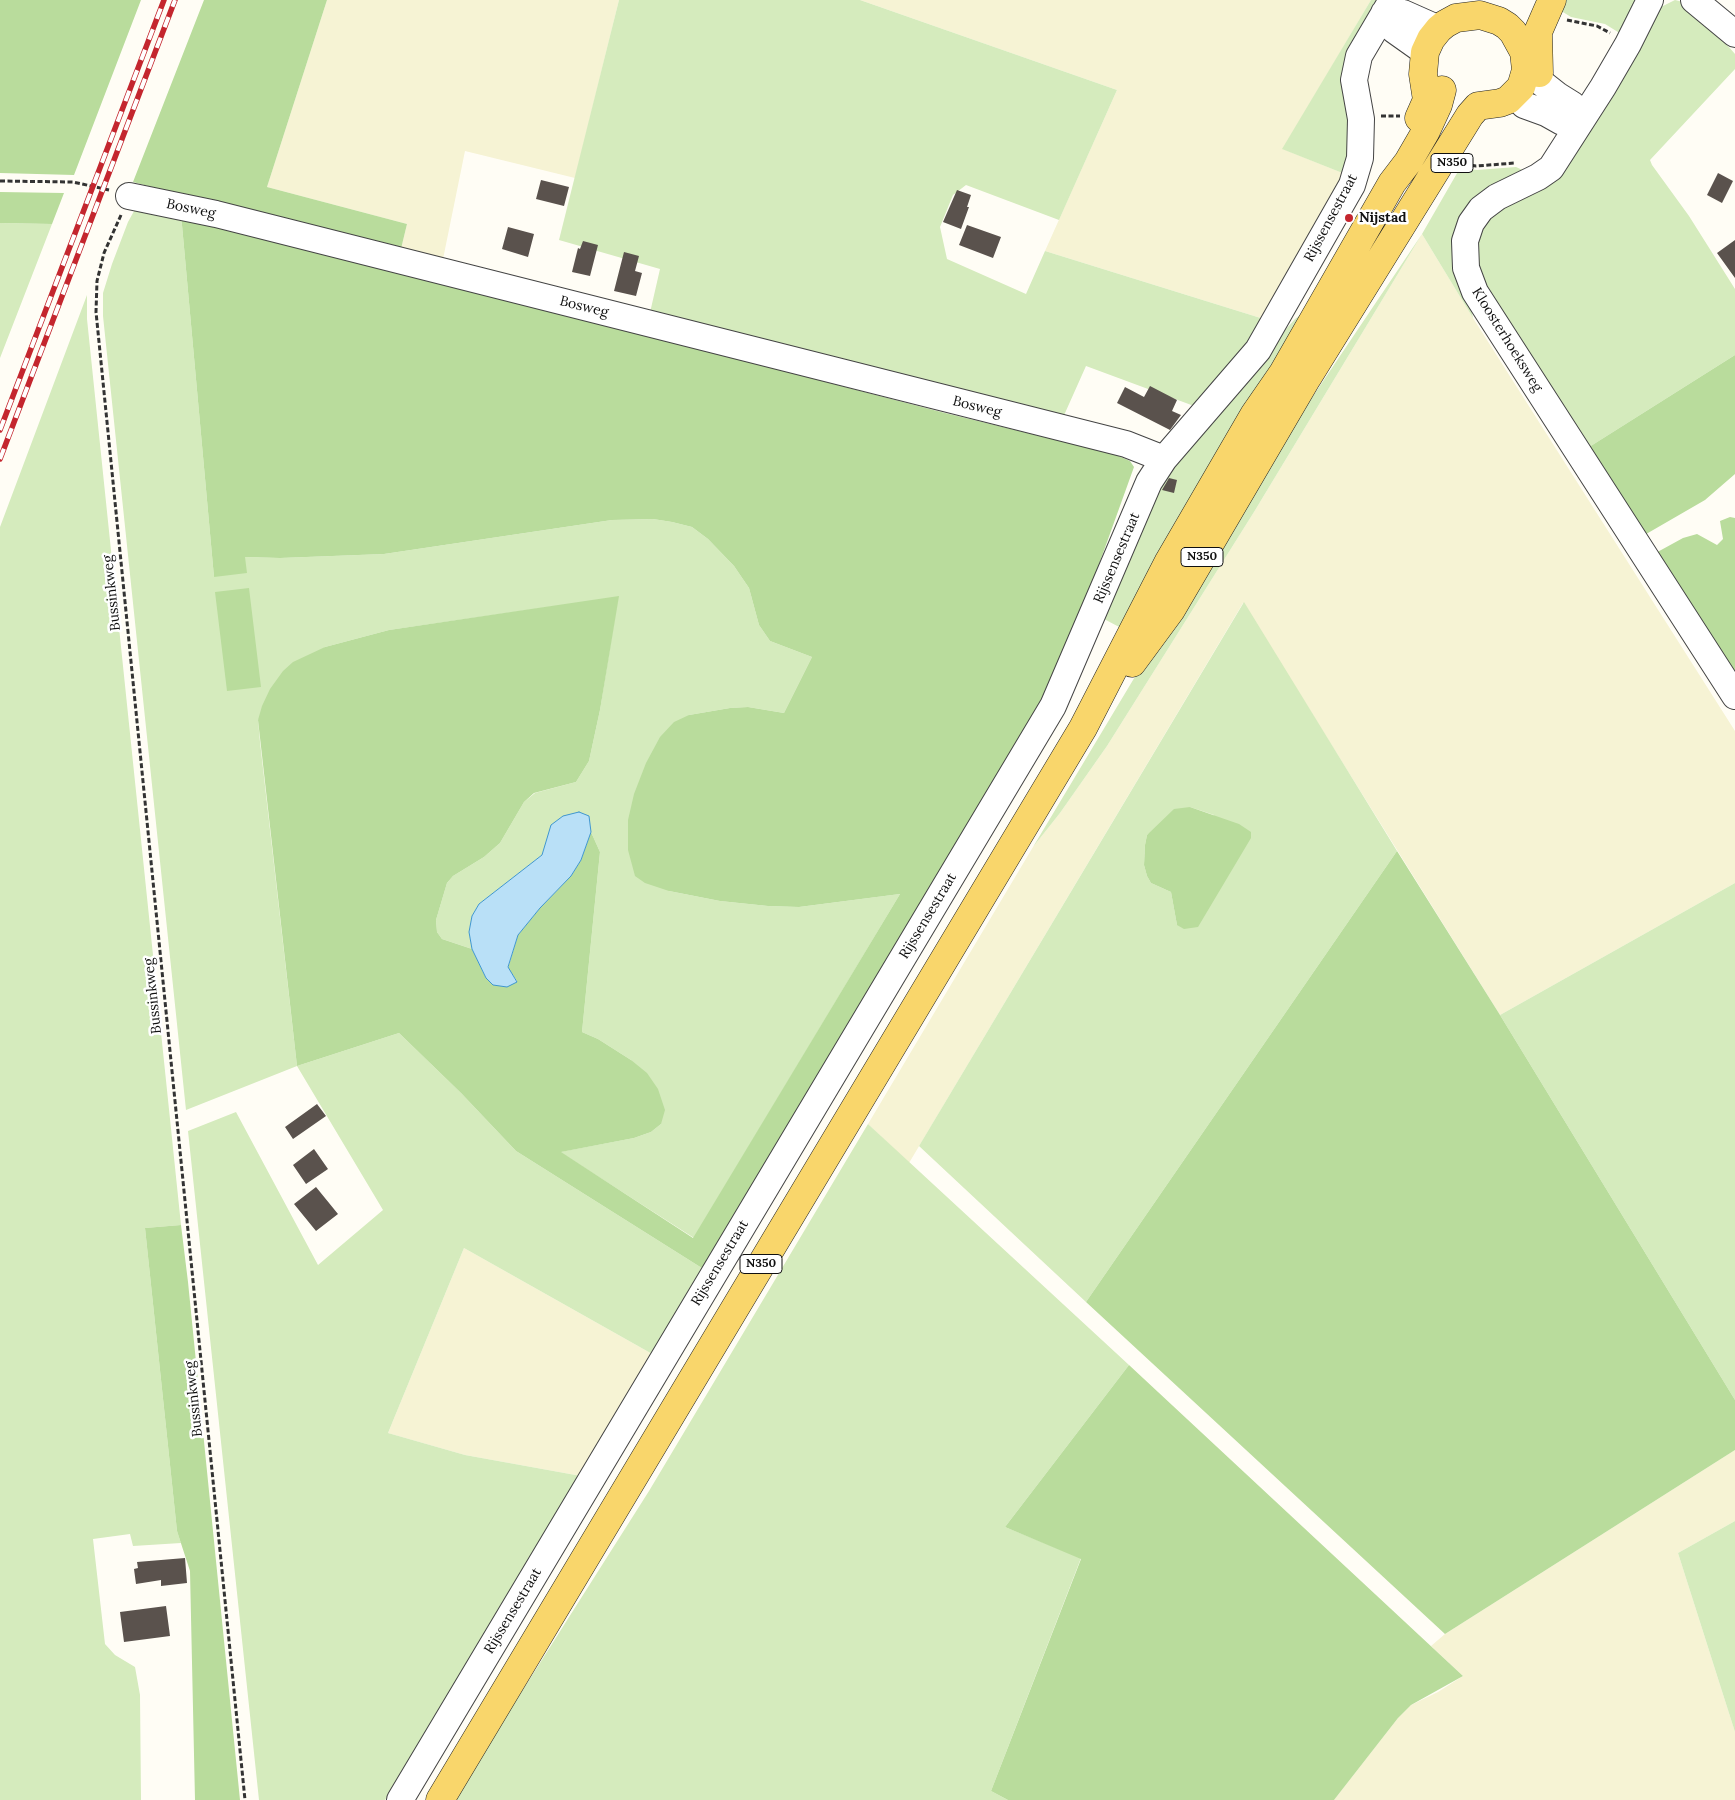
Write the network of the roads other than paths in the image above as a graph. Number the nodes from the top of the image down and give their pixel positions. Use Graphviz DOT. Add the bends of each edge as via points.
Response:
graph roads {
  1 [pos="1650,0"];
  2 [pos="1694,0"];
  3 [pos="1546,3"];
  4 [pos="1388,6"];
  5 [pos="1492,8"];
  6 [pos="1439,29"];
  7 [pos="1735,34"];
  8 [pos="1528,44"];
  9 [pos="1431,57"];
  10 [pos="1532,75"];
  11 [pos="1433,100"];
  12 [pos="1524,105"];
  13 [pos="1477,117"];
  14 [pos="1580,122"];
  15 [pos="129,196"];
  16 [pos="1164,459"];
  17 [pos="1735,696"];
  18 [pos="1083,728"];
  19 [pos="400,1800"];
  20 [pos="440,1800"];
  1 -- 14 [label="street, Kloosterhoeksweg" via="1628,44"];
  2 -- 7 [label="street"];
  3 -- 8 [label="main road" via="1524,28"];
  4 -- 6 [label="street"];
  4 -- 9 [label="street" via="1394,30"];
  4 -- 16 [label="street, Rijssensestraat" via="1359,56 1354,80 1361,119 1360,158 1352,185 1258,350"];
  5 -- 6 [label="main road" via="1456,18"];
  5 -- 8 [label="main road"];
  5 -- 9 [label="main road" via="1484,27 1456,33"];
  6 -- 9 [label="main road" via="1431,39"];
  8 -- 10 [label="main road" via="1524,52"];
  9 -- 11 [label="main road" via="1438,78"];
  10 -- 12 [label="main road" via="1532,94"];
  10 -- 13 [label="main road" via="1516,94 1500,103 1478,106"];
  10 -- 14 [label="street" via="1573,105"];
  11 -- 13 [label="main road" via="1451,102"];
  11 -- 18 [label="main road, N350" via="1438,105 1426,130 1168,561"];
  12 -- 13 [label="main road" via="1500,116"];
  12 -- 14 [label="street" via="1562,122"];
  13 -- 18 [label="main road, N350" via="1415,203 1171,610"];
  14 -- 17 [label="street, Kloosterhoeksweg" via="1551,168 1481,209 1471,223 1466,240 1466,268 1475,292"];
  15 -- 16 [label="street, Bosweg" via="216,214 1088,434"];
  16 -- 19 [label="street, Rijssensestraat" via="1149,482 1053,706"];
  18 -- 20 [label="main road, N350"];
}
